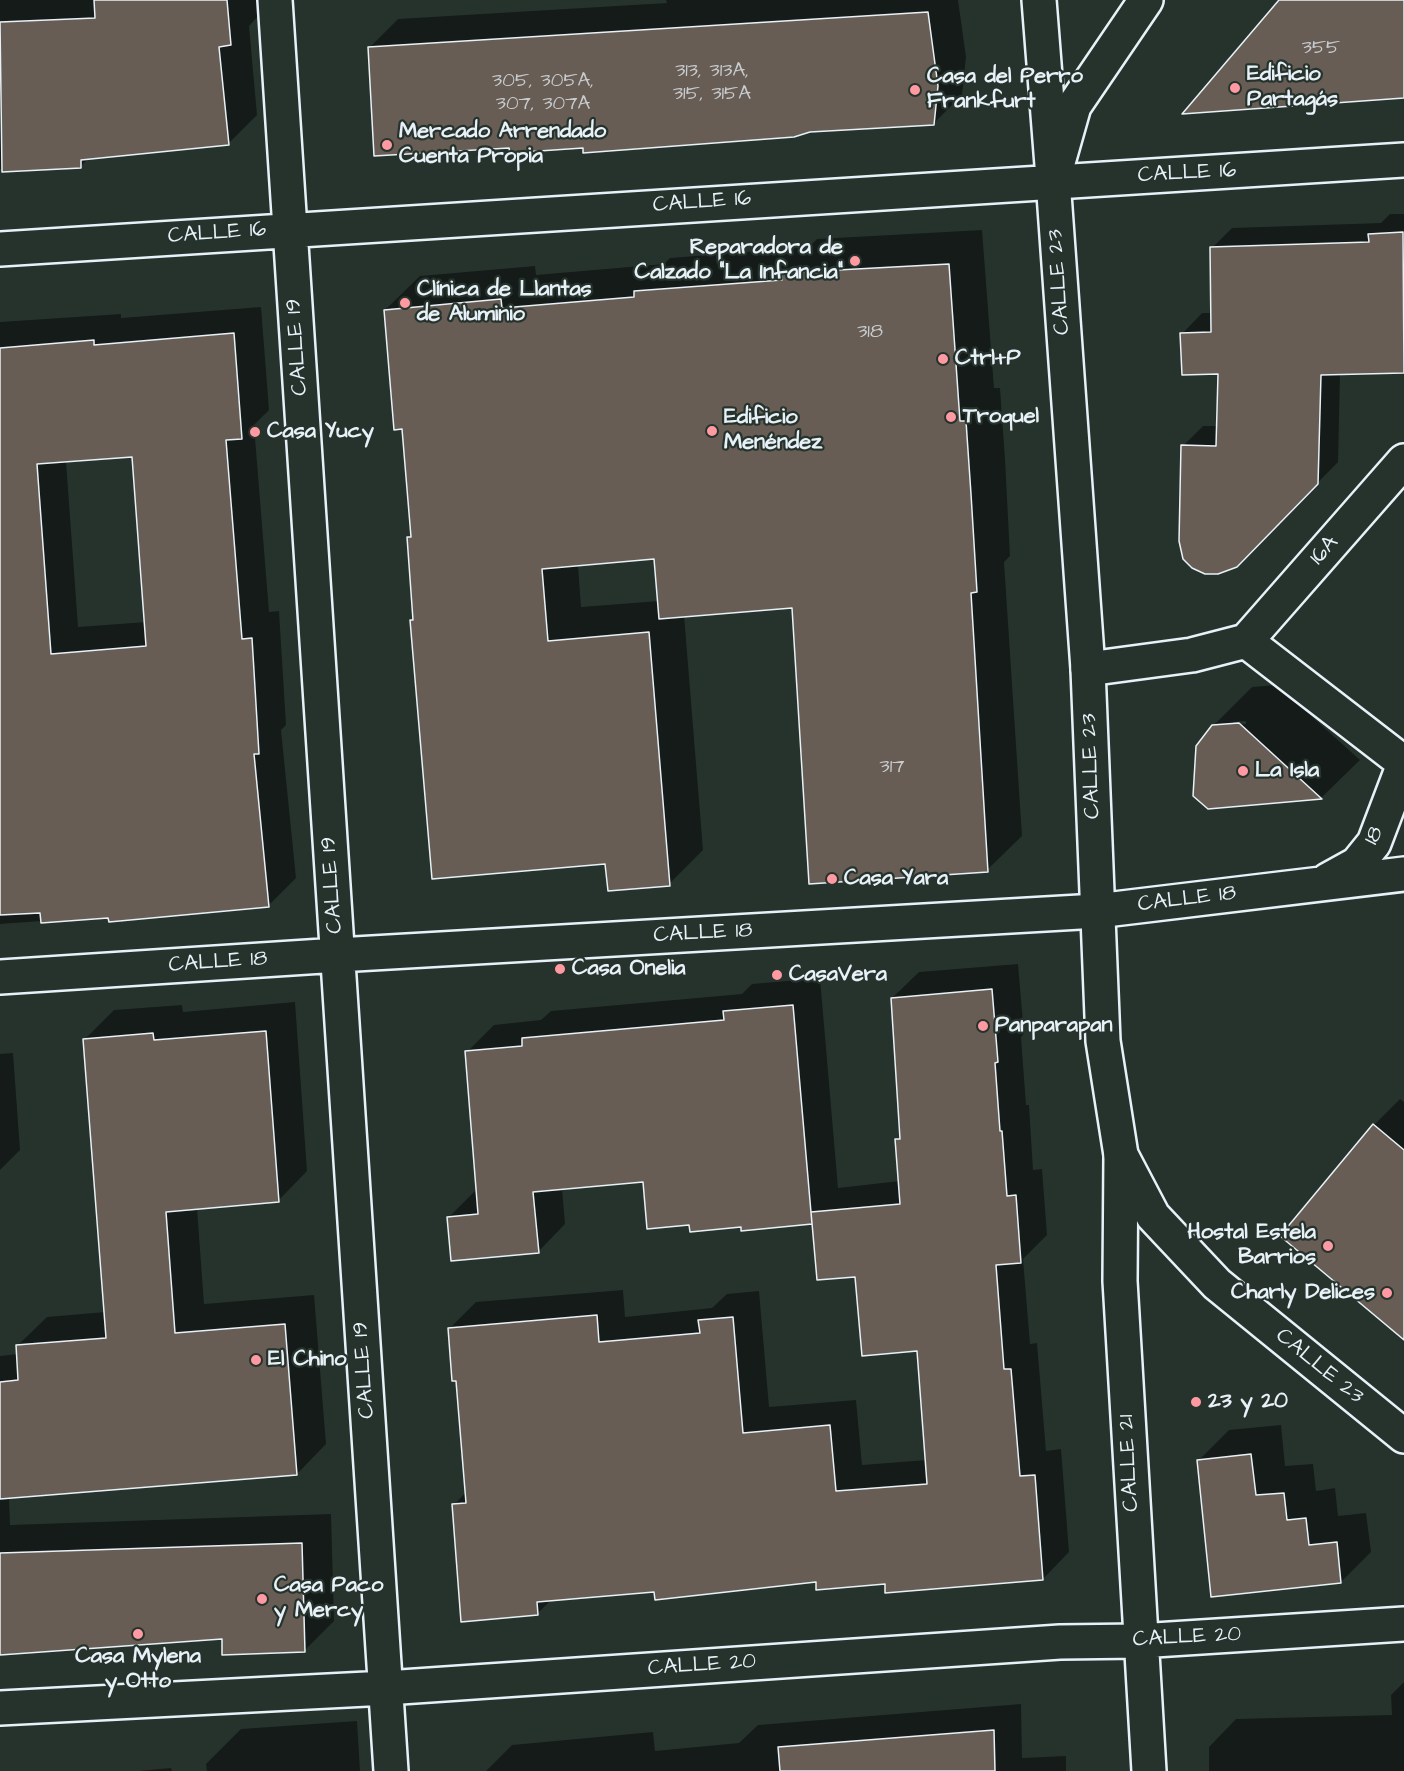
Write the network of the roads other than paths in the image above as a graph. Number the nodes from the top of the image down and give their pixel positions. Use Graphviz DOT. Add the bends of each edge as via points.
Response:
graph roads {
  1 [pos="275,0"];
  2 [pos="1039,0"];
  3 [pos="1146,0"];
  4 [pos="1404,160"];
  5 [pos="1053,180"];
  6 [pos="290,230"];
  7 [pos="0,249"];
  8 [pos="1404,461"];
  9 [pos="1246,641"];
  10 [pos="1088,669"];
  11 [pos="1404,763"];
  12 [pos="1404,874"];
  13 [pos="1318,885"];
  14 [pos="1097,911"];
  15 [pos="338,955"];
  16 [pos="0,977"];
  17 [pos="1121,1155"];
  18 [pos="1404,1436"];
  19 [pos="1404,1624"];
  20 [pos="1140,1641"];
  21 [pos="386,1688"];
  22 [pos="0,1708"];
  23 [pos="391,1771"];
  24 [pos="1149,1771"];
  1 -- 6 [label="street, CALLE 19"];
  2 -- 5 [label="street"];
  3 -- 5 [label="street, CALLE 23" via="1074,106"];
  4 -- 5 [label="street, CALLE 16"];
  5 -- 6 [label="street, CALLE 16"];
  5 -- 10 [label="street, CALLE 23"];
  6 -- 7 [label="street, CALLE 16"];
  6 -- 15 [label="street, CALLE 19"];
  8 -- 9 [label="street, 16A"];
  9 -- 10 [label="street" via="1192,655"];
  9 -- 11 [label="street"];
  10 -- 14 [label="street, CALLE 23"];
  11 -- 13 [label="street, 18" via="1374,843 1357,864"];
  12 -- 13 [label="street, CALLE 18"];
  13 -- 14 [label="street, CALLE 18"];
  14 -- 15 [label="street, CALLE 18"];
  14 -- 17 [label="street, CALLE 23" via="1102,1041"];
  15 -- 16 [label="street, CALLE 18"];
  15 -- 21 [label="street, CALLE 19"];
  17 -- 18 [label="street, CALLE 23" via="1154,1216 1217,1284"];
  17 -- 20 [label="street, CALLE 21" via="1120,1281"];
  19 -- 20 [label="street, CALLE 20"];
  20 -- 21 [label="street, CALLE 20" via="1060,1642"];
  20 -- 24 [label="street, CALLE 21"];
  21 -- 22 [label="street, CALLE 20"];
  21 -- 23 [label="street, CALLE 19"];
}
